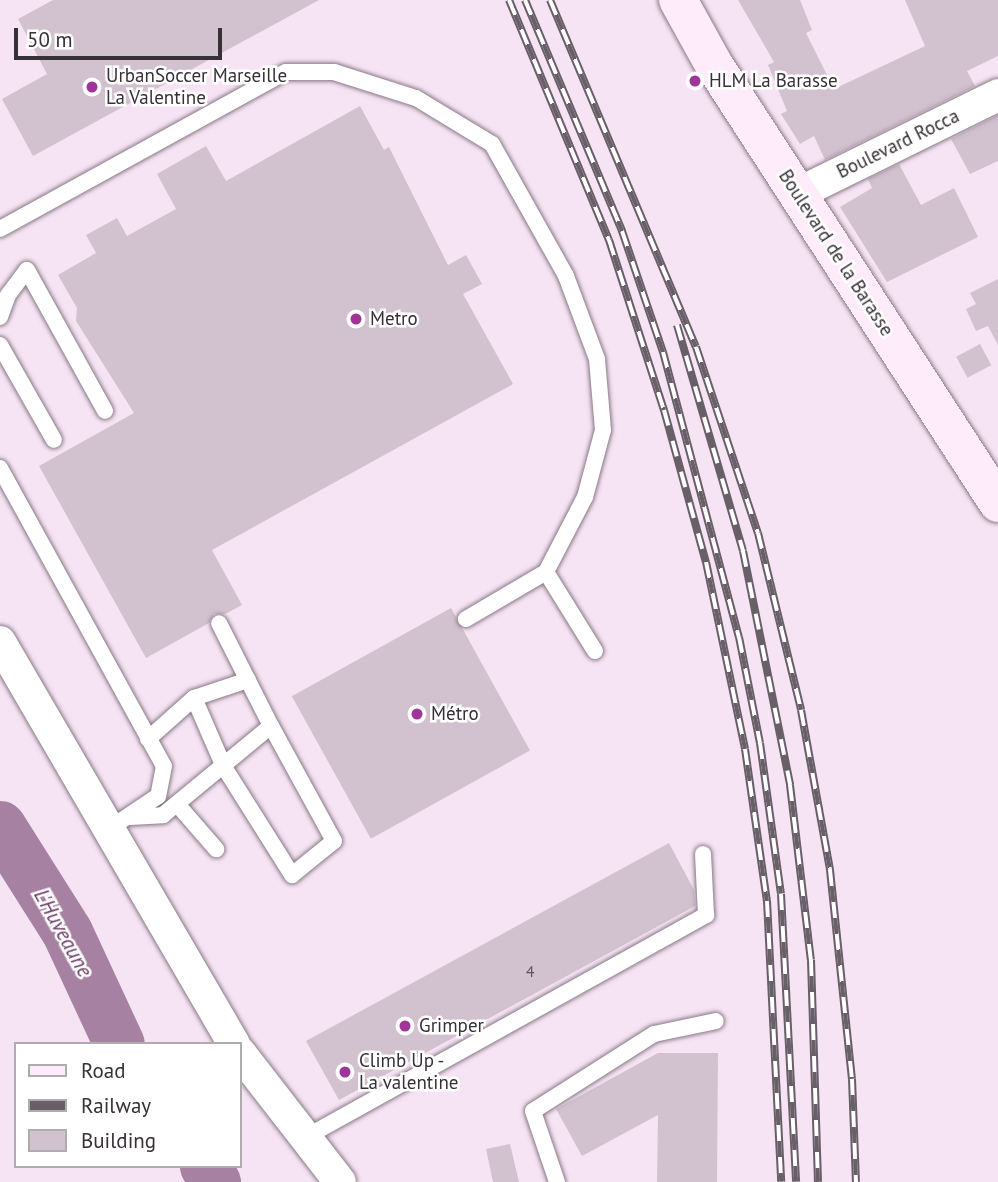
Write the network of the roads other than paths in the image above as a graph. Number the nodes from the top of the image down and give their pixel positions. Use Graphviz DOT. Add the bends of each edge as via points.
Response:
graph roads {
  1 [pos="678,0"];
  2 [pos="998,95"];
  3 [pos="797,194"];
  4 [pos="0,229"];
  5 [pos="0,317"];
  6 [pos="0,345"];
  7 [pos="105,411"];
  8 [pos="54,440"];
  9 [pos="0,468"];
  10 [pos="998,503"];
  11 [pos="546,572"];
  12 [pos="466,620"];
  13 [pos="219,623"];
  14 [pos="0,642"];
  15 [pos="595,651"];
  16 [pos="248,680"];
  17 [pos="194,698"];
  18 [pos="271,726"];
  19 [pos="148,739"];
  20 [pos="224,767"];
  21 [pos="177,804"];
  22 [pos="118,823"];
  23 [pos="216,849"];
  24 [pos="703,854"];
  25 [pos="716,1021"];
  26 [pos="233,1042"];
  27 [pos="242,1056"];
  28 [pos="304,1138"];
  29 [pos="340,1182"];
  30 [pos="557,1182"];
  1 -- 3 [label="main road, Boulevard de la Barasse"];
  2 -- 3 [label="street, Boulevard Rocca"];
  3 -- 10 [label="main road, Boulevard de la Barasse"];
  4 -- 11 [label="lane" via="286,72 334,72 416,97 492,144 566,275 597,359 603,430 585,497"];
  5 -- 7 [label="lane" via="8,295 27,270"];
  6 -- 8 [label="lane"];
  9 -- 19 [label="lane"];
  11 -- 12 [label="lane"];
  11 -- 15 [label="lane"];
  13 -- 16 [label="lane"];
  14 -- 22 [label="street"];
  16 -- 17 [label="lane"];
  16 -- 18 [label="lane"];
  17 -- 19 [label="lane"];
  17 -- 20 [label="lane"];
  18 -- 20 [label="lane"];
  18 -- 20 [label="lane" via="334,841 292,876"];
  19 -- 22 [label="lane" via="164,766 158,796"];
  20 -- 21 [label="lane"];
  21 -- 22 [label="lane" via="163,815"];
  21 -- 23 [label="lane"];
  22 -- 26 [label="street"];
  24 -- 28 [label="lane" via="706,915"];
  25 -- 30 [label="lane" via="654,1034 533,1111"];
  27 -- 28 [label="street"];
  28 -- 29 [label="street"];
}
